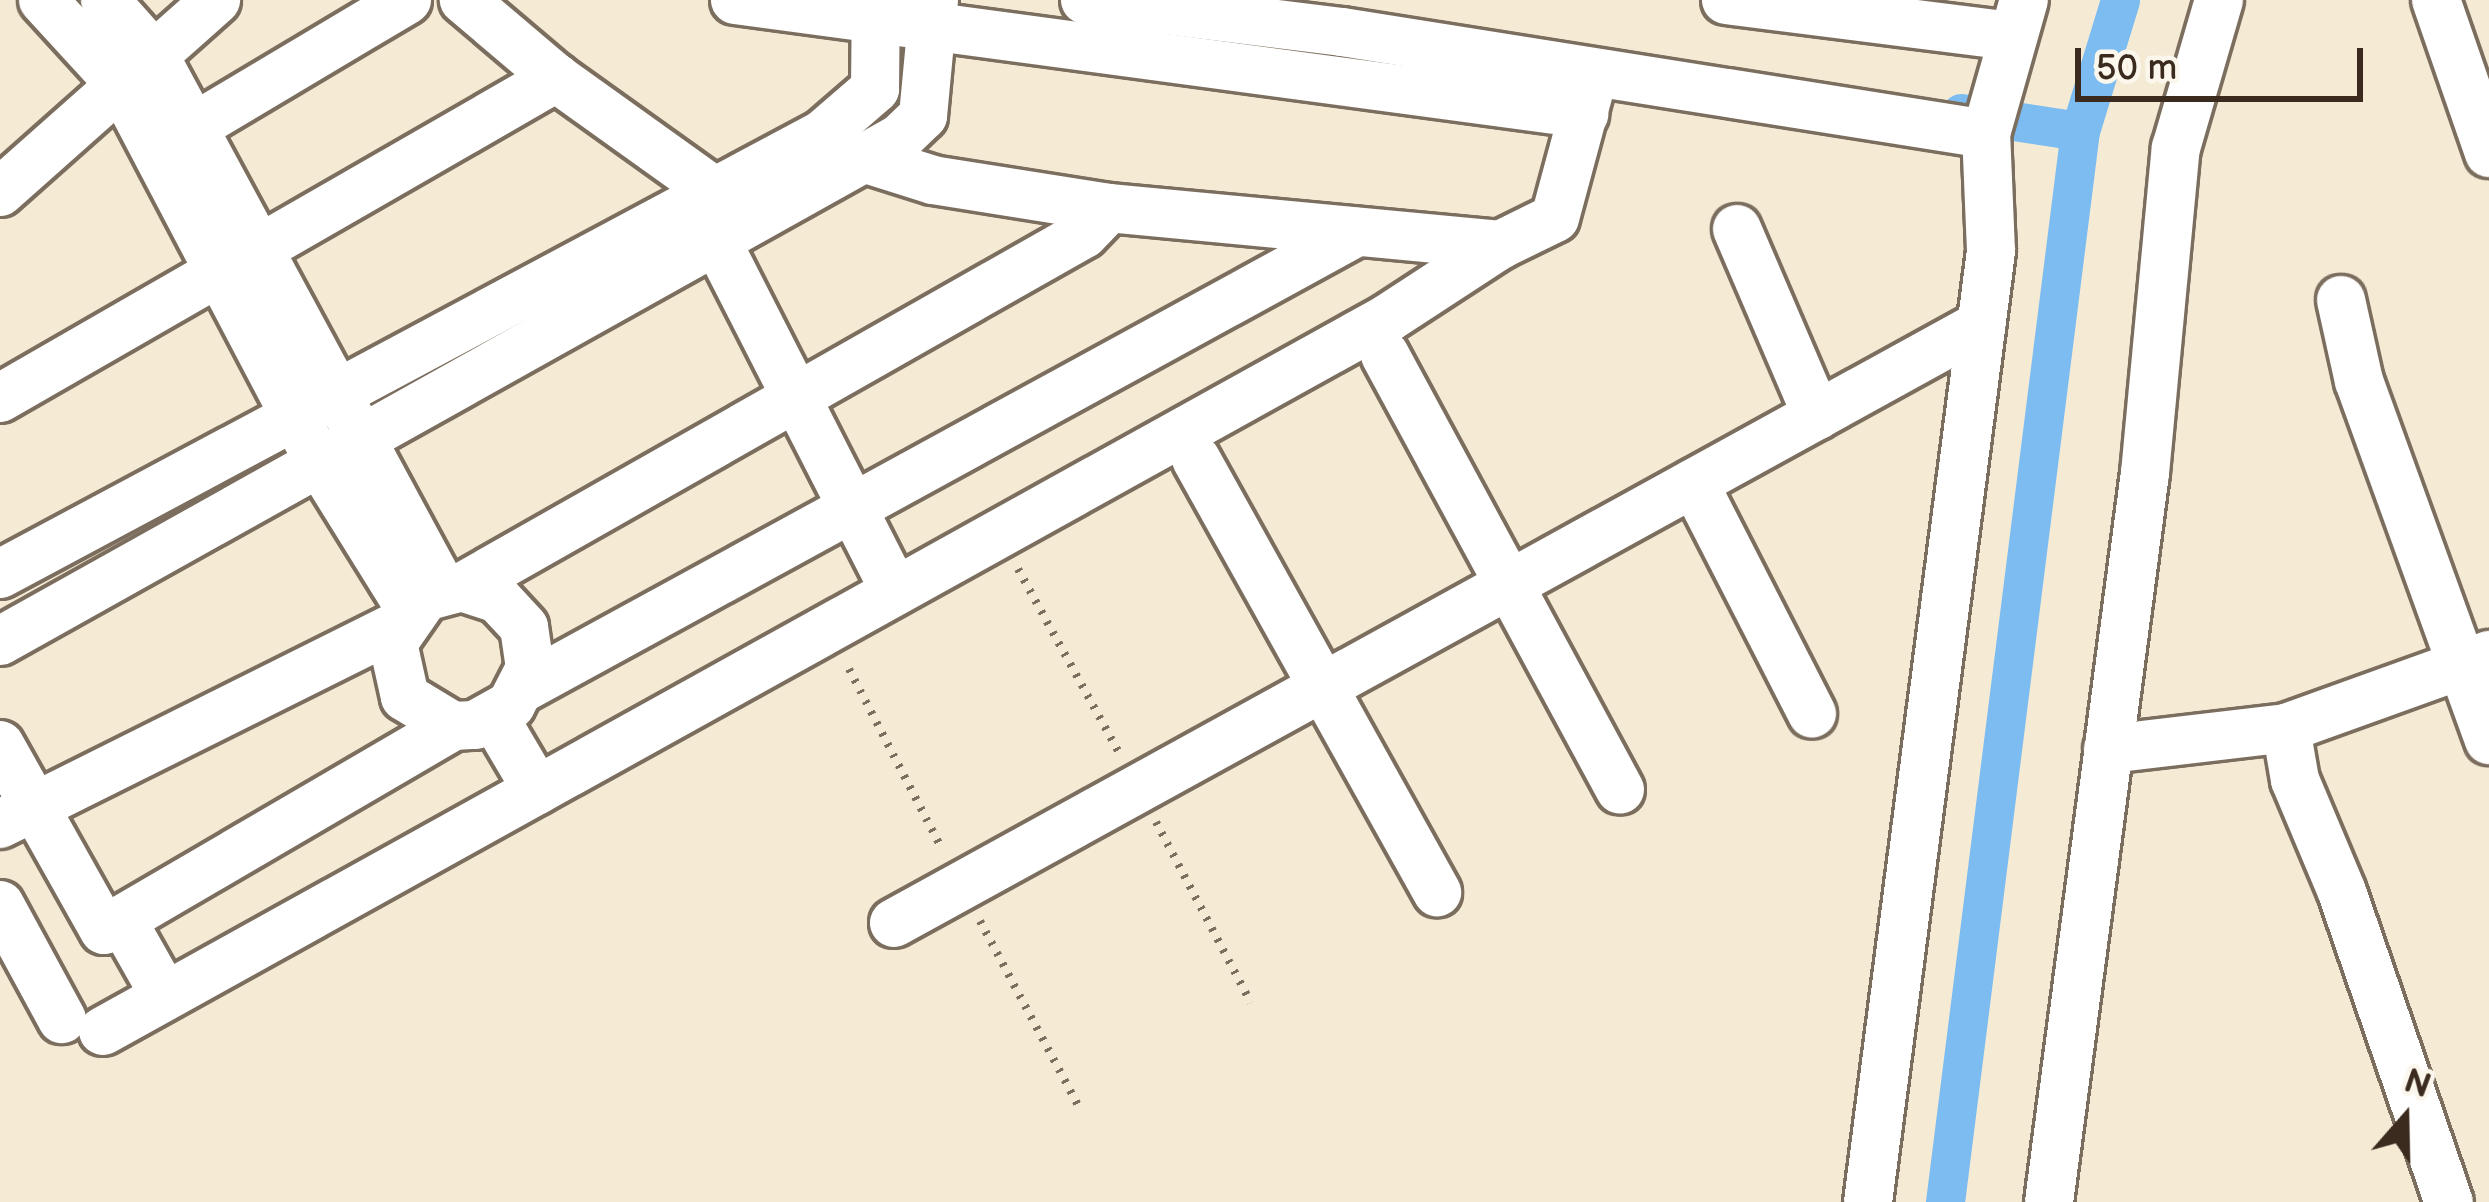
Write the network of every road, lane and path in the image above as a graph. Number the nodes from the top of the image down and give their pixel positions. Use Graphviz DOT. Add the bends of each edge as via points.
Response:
graph roads {
  1 [pos="43,0"];
  2 [pos="105,0"];
  3 [pos="216,0"];
  4 [pos="407,0"];
  5 [pos="464,0"];
  6 [pos="735,0"];
  7 [pos="1085,0"];
  8 [pos="1726,0"];
  9 [pos="2219,0"];
  10 [pos="2437,0"];
  11 [pos="876,12"];
  12 [pos="934,15"];
  13 [pos="2014,29"];
  14 [pos="138,70"];
  15 [pos="556,78"];
  16 [pos="1589,92"];
  17 [pos="194,128"];
  18 [pos="1986,134"];
  19 [pos="2489,153"];
  20 [pos="863,158"];
  21 [pos="0,192"];
  22 [pos="1109,208"];
  23 [pos="715,215"];
  24 [pos="1737,229"];
  25 [pos="1357,232"];
  26 [pos="1501,245"];
  27 [pos="241,259"];
  28 [pos="2341,300"];
  29 [pos="1981,326"];
  30 [pos="1385,356"];
  31 [pos="341,392"];
  32 [pos="0,398"];
  33 [pos="795,398"];
  34 [pos="295,416"];
  35 [pos="1817,416"];
  36 [pos="364,436"];
  37 [pos="1196,459"];
  38 [pos="320,462"];
  39 [pos="1694,483"];
  40 [pos="853,507"];
  41 [pos="0,574"];
  42 [pos="1509,585"];
  43 [pos="895,591"];
  44 [pos="428,603"];
  45 [pos="0,641"];
  46 [pos="2476,660"];
  47 [pos="1323,687"];
  48 [pos="490,710"];
  49 [pos="1812,714"];
  50 [pos="2286,728"];
  51 [pos="2489,740"];
  52 [pos="0,745"];
  53 [pos="2108,749"];
  54 [pos="1619,789"];
  55 [pos="537,790"];
  56 [pos="17,814"];
  57 [pos="1437,892"];
  58 [pos="0,905"];
  59 [pos="122,920"];
  60 [pos="894,923"];
  61 [pos="165,996"];
  62 [pos="1868,1202"];
  63 [pos="2048,1202"];
  64 [pos="2449,1202"];
  1 -- 14 [label="street"];
  2 -- 14 [label="street"];
  3 -- 14 [label="street"];
  4 -- 17 [label="street"];
  5 -- 15 [label="street"];
  6 -- 11 [label="street"];
  7 -- 16 [label="street"];
  8 -- 13 [label="street"];
  9 -- 53 [label="street" via="2176,148"];
  10 -- 19 [label="street"];
  11 -- 12 [label="street"];
  11 -- 23 [label="street" via="875,89"];
  12 -- 16 [label="street"];
  12 -- 20 [label="street" via="923,116"];
  13 -- 18 [label="street"];
  14 -- 17 [label="street"];
  14 -- 21 [label="street"];
  14 -- 27 [label="street"];
  15 -- 23 [label="street"];
  15 -- 27 [label="street"];
  16 -- 18 [label="street"];
  16 -- 26 [label="street" via="1555,218"];
  17 -- 27 [label="street"];
  18 -- 29 [label="street" via="1991,251"];
  20 -- 22 [label="street" via="933,180"];
  20 -- 23 [label="street"];
  22 -- 25 [label="street"];
  22 -- 33 [label="street" via="1084,234"];
  23 -- 31 [label="street"];
  23 -- 33 [label="street"];
  23 -- 36 [label="street"];
  24 -- 35 [label="street"];
  25 -- 26 [label="street"];
  25 -- 40 [label="street"];
  26 -- 43 [label="street" via="1388,318"];
  27 -- 31 [label="street"];
  27 -- 32 [label="street"];
  27 -- 34 [label="street"];
  28 -- 46 [label="street" via="2359,381"];
  29 -- 35 [label="street"];
  29 -- 62 [label="street"];
  30 -- 42 [label="street"];
  31 -- 34 [label="street"];
  31 -- 36 [label="street"];
  33 -- 40 [label="street"];
  33 -- 44 [label="street"];
  34 -- 38 [label="street"];
  34 -- 41 [label="street"];
  35 -- 39 [label="street"];
  36 -- 38 [label="street"];
  36 -- 44 [label="street"];
  37 -- 47 [label="street"];
  38 -- 44 [label="street"];
  38 -- 45 [label="street"];
  39 -- 42 [label="street"];
  39 -- 49 [label="street"];
  40 -- 43 [label="street"];
  40 -- 48 [label="street"];
  42 -- 47 [label="street"];
  42 -- 54 [label="street"];
  43 -- 55 [label="street"];
  44 -- 48 [label="street" via="392,662 405,697"];
  44 -- 48 [label="street" via="498,598 524,627 530,647"];
  44 -- 56 [label="street"];
  46 -- 50 [label="street"];
  46 -- 51 [label="street"];
  47 -- 57 [label="street"];
  47 -- 60 [label="street"];
  48 -- 55 [label="street"];
  48 -- 59 [label="street"];
  50 -- 53 [label="street"];
  50 -- 64 [label="street" via="2295,780"];
  52 -- 56 [label="street"];
  53 -- 63 [label="street"];
  55 -- 61 [label="street"];
  56 -- 59 [label="street" via="104,931"];
  58 -- 61 [label="street" via="82,1024"];
  59 -- 61 [label="street"];
}
